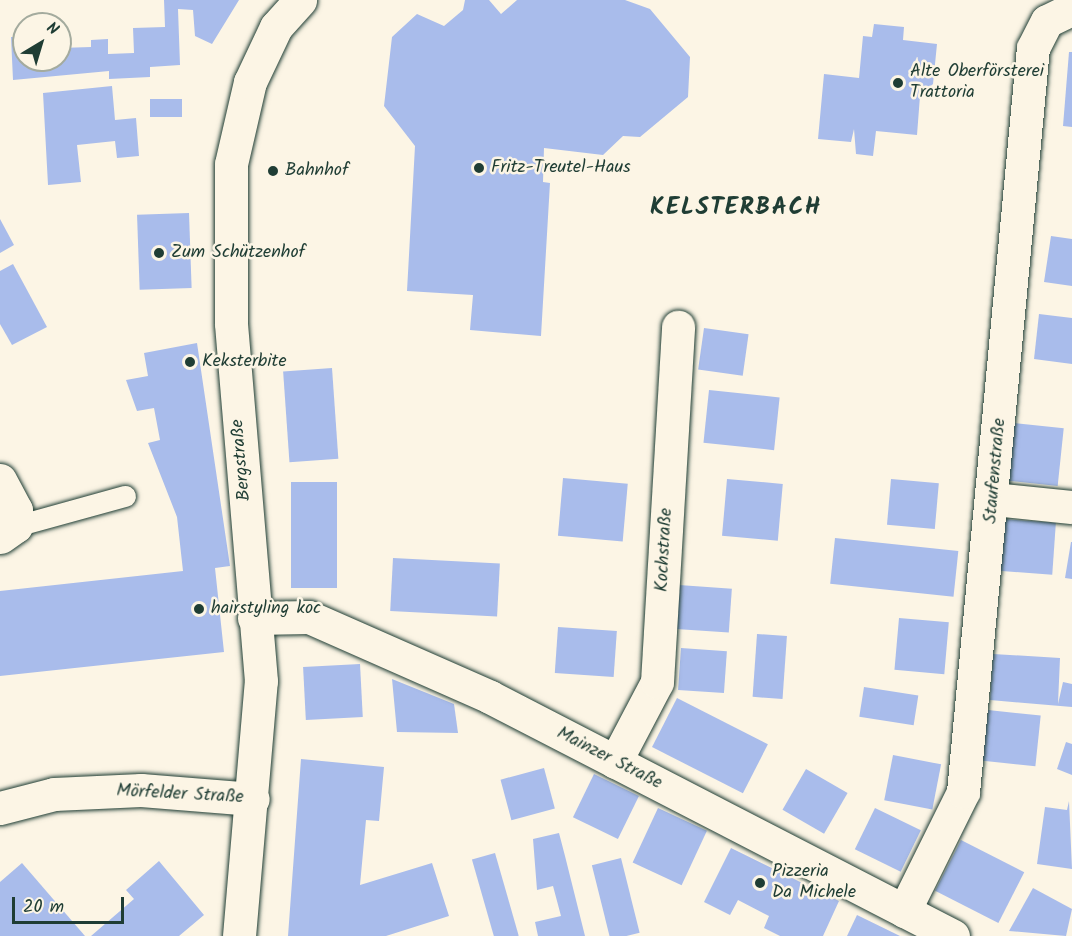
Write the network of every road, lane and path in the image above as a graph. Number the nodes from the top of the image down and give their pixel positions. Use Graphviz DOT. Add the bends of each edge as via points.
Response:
graph roads {
  1 [pos="300,0"];
  2 [pos="1059,15"];
  3 [pos="678,327"];
  4 [pos="0,480"];
  5 [pos="125,496"];
  6 [pos="994,499"];
  7 [pos="1072,507"];
  8 [pos="8,532"];
  9 [pos="254,618"];
  10 [pos="615,762"];
  11 [pos="254,799"];
  12 [pos="0,808"];
  13 [pos="904,911"];
  14 [pos="238,936"];
  15 [pos="953,936"];
  1 -- 9 [label="street, Bergstraße" via="276,27 250,82 231,164 231,323"];
  2 -- 6 [label="street, Staufenstraße" via="1033,48"];
  3 -- 10 [label="street, Kochstraße" via="657,682"];
  4 -- 8 [label="street" via="15,510"];
  5 -- 8 [label="lane"];
  6 -- 7 [label="street"];
  6 -- 13 [label="street, Staufenstraße" via="963,792"];
  9 -- 10 [label="street, Mainzer Straße" via="309,617 490,697"];
  9 -- 11 [label="street, Bergstraße" via="261,681"];
  10 -- 13 [label="street, Mainzer Straße"];
  11 -- 12 [label="street, Mörfelder Straße" via="141,790 54,794"];
  11 -- 14 [label="street, Bergstraße"];
  13 -- 15 [label="street, Mainzer Straße"];
}
